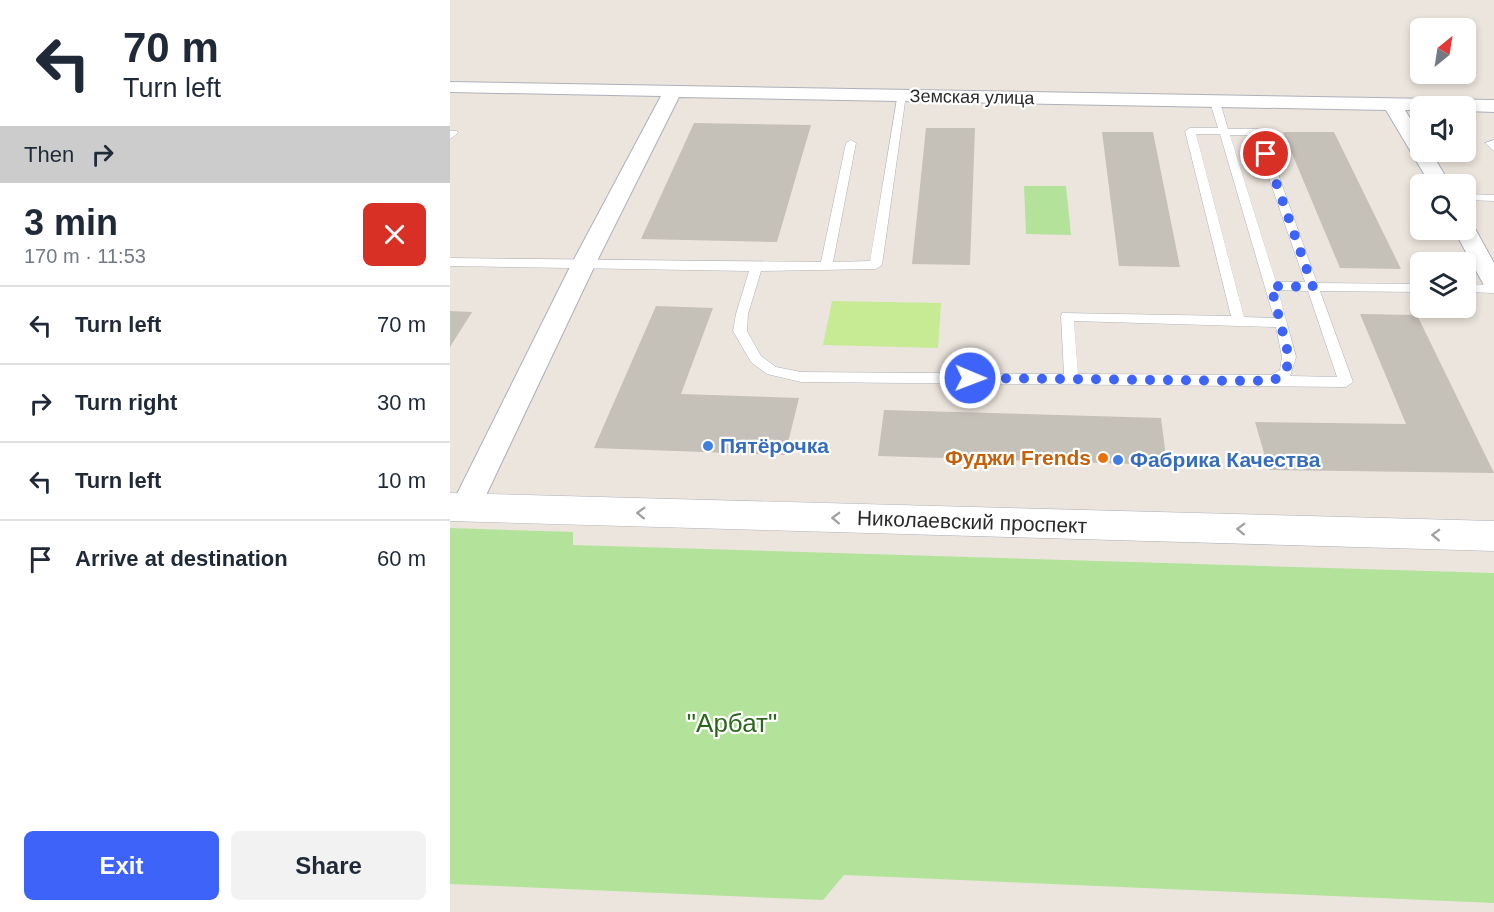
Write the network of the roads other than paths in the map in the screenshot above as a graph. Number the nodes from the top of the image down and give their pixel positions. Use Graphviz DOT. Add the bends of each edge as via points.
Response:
graph roads {
  1 [pos="450,87"];
  2 [pos="672,92"];
  3 [pos="901,95"];
  4 [pos="1215,102"];
  5 [pos="1393,105"];
  6 [pos="1494,106"];
  7 [pos="1224,131"];
  8 [pos="851,143"];
  9 [pos="1434,174"];
  10 [pos="1476,197"];
  11 [pos="1494,198"];
  12 [pos="1470,240"];
  13 [pos="450,262"];
  14 [pos="583,265"];
  15 [pos="826,266"];
  16 [pos="756,267"];
  17 [pos="1494,284"];
  18 [pos="1271,286"];
  19 [pos="1313,287"];
  20 [pos="1410,288"];
  21 [pos="1476,288"];
  22 [pos="1494,289"];
  23 [pos="1239,321"];
  24 [pos="1282,323"];
  25 [pos="1071,379"];
  26 [pos="1254,381"];
  27 [pos="458,508"];
  28 [pos="1494,536"];
  1 -- 2 [label="street, Земская улица"];
  2 -- 3 [label="street, Земская улица"];
  2 -- 14 [label="street"];
  3 -- 4 [label="street, Земская улица"];
  3 -- 15 [label="lane" via="876,265"];
  4 -- 5 [label="street, Земская улица"];
  4 -- 7 [label="lane"];
  5 -- 6 [label="street, Земская улица"];
  5 -- 9 [label="street"];
  7 -- 18 [label="lane"];
  7 -- 19 [label="lane" via="1258,132"];
  7 -- 23 [label="lane" via="1190,131"];
  8 -- 15 [label="lane"];
  10 -- 11 [label="lane"];
  12 -- 17 [label="street"];
  13 -- 14 [label="lane"];
  14 -- 16 [label="lane"];
  14 -- 27 [label="street"];
  15 -- 16 [label="lane"];
  16 -- 25 [label="lane" via="740,331 756,359 772,371 801,376"];
  18 -- 19 [label="lane"];
  18 -- 24 [label="lane"];
  19 -- 20 [label="lane"];
  19 -- 26 [label="lane" via="1346,382"];
  21 -- 22 [label="lane"];
  23 -- 24 [label="lane"];
  23 -- 25 [label="lane" via="1067,316"];
  24 -- 26 [label="lane" via="1289,357 1286,372 1274,380"];
  25 -- 26 [label="lane"];
  28 -- 27 [label="main road, Николаевский проспект, one-way"];
}
